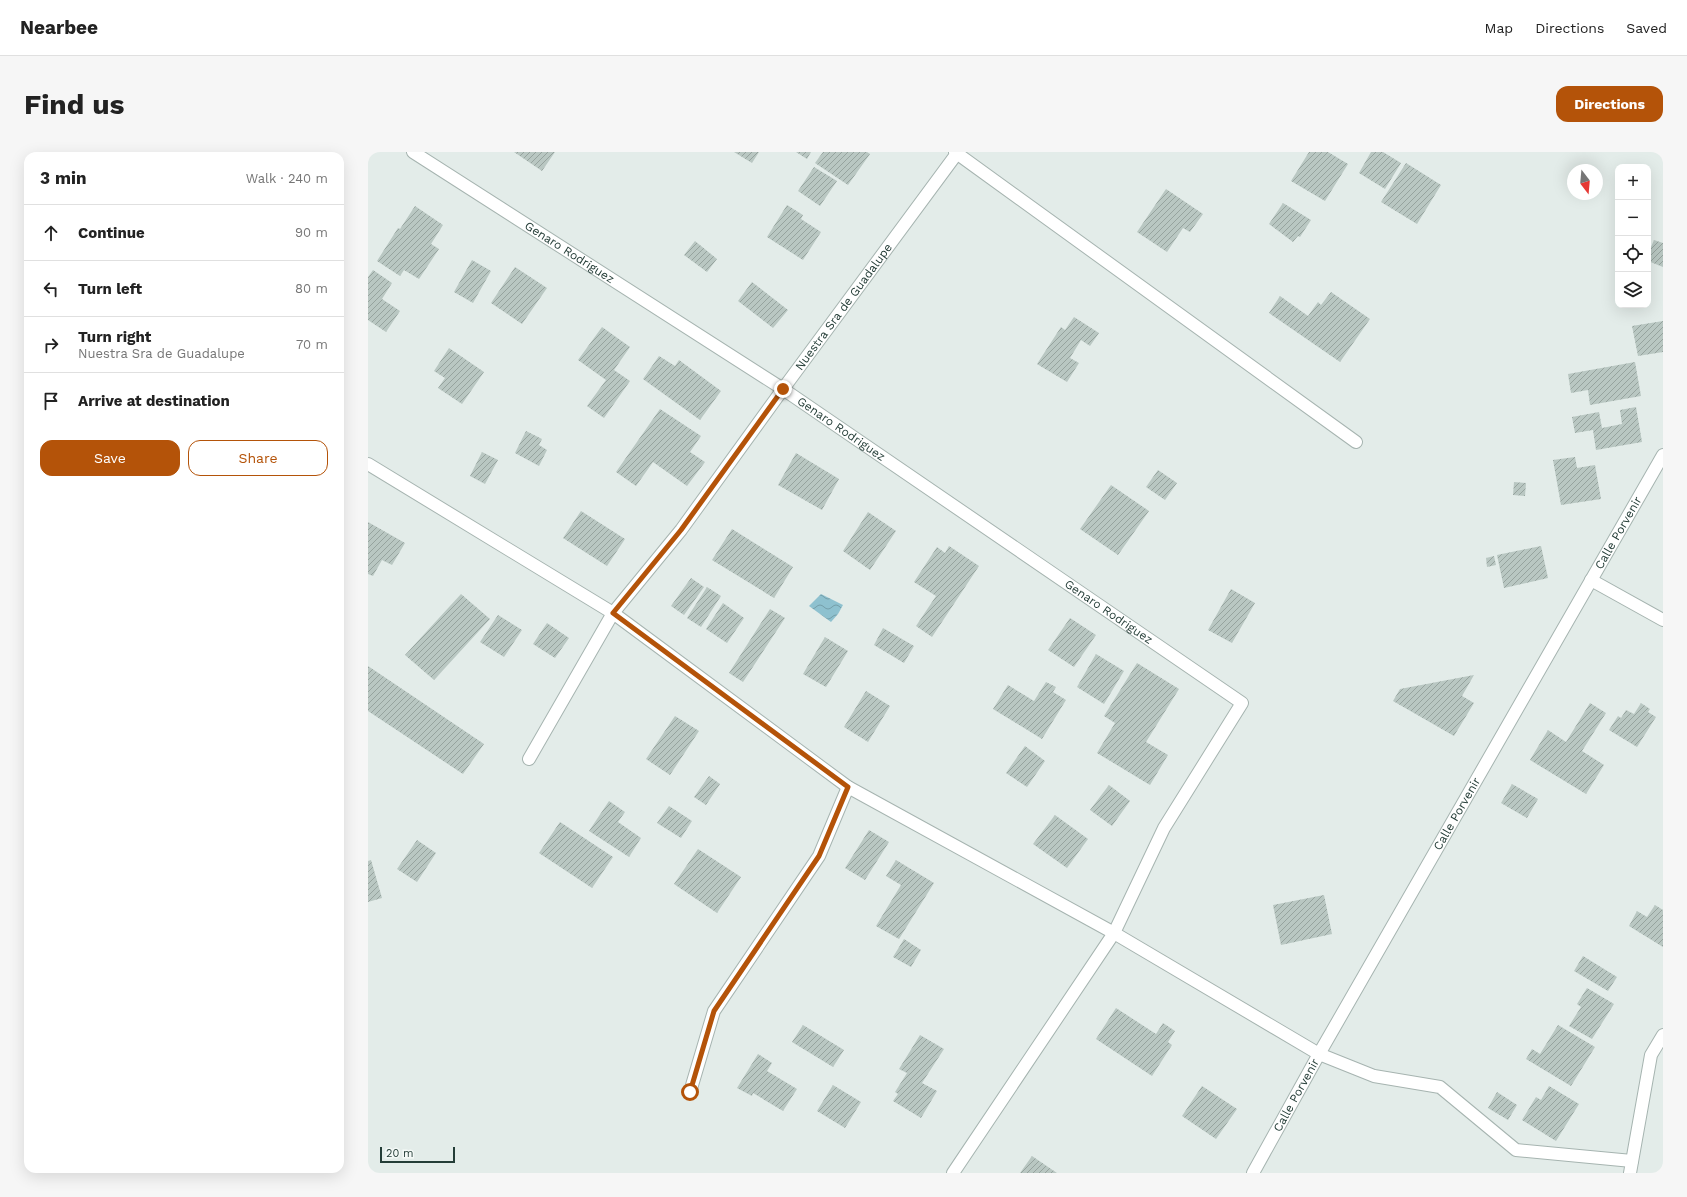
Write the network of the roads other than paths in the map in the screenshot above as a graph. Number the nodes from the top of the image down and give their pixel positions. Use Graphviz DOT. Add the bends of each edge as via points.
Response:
graph roads {
  1 [pos="413,152"];
  2 [pos="957,152"];
  3 [pos="783,389"];
  4 [pos="1356,442"];
  5 [pos="1663,455"];
  6 [pos="368,464"];
  7 [pos="1591,580"];
  8 [pos="613,613"];
  9 [pos="1663,620"];
  10 [pos="529,759"];
  11 [pos="848,787"];
  12 [pos="1114,933"];
  13 [pos="1663,1035"];
  14 [pos="1319,1054"];
  15 [pos="690,1092"];
  16 [pos="1631,1167"];
  17 [pos="952,1173"];
  18 [pos="1252,1173"];
  1 -- 3 [label="street, Genaro Rodriguez"];
  2 -- 3 [label="street, Nuestra Sra de Guadalupe"];
  2 -- 4 [label="street"];
  3 -- 8 [label="street, Nuestra Sra de Guadalupe" via="681,530"];
  3 -- 12 [label="street, Genaro Rodriguez" via="1242,703 1164,828"];
  5 -- 7 [label="street, Calle Porvenir"];
  6 -- 8 [label="street"];
  7 -- 9 [label="street"];
  7 -- 14 [label="street, Calle Porvenir"];
  8 -- 10 [label="street, Nuestra Sra de Guadalupe"];
  8 -- 11 [label="street"];
  11 -- 12 [label="street"];
  11 -- 15 [label="street" via="819,856 714,1011"];
  12 -- 14 [label="street"];
  12 -- 17 [label="street"];
  13 -- 16 [label="street" via="1651,1055"];
  14 -- 16 [label="street" via="1374,1076 1440,1087 1516,1150"];
  14 -- 18 [label="street, Calle Porvenir"];
}
